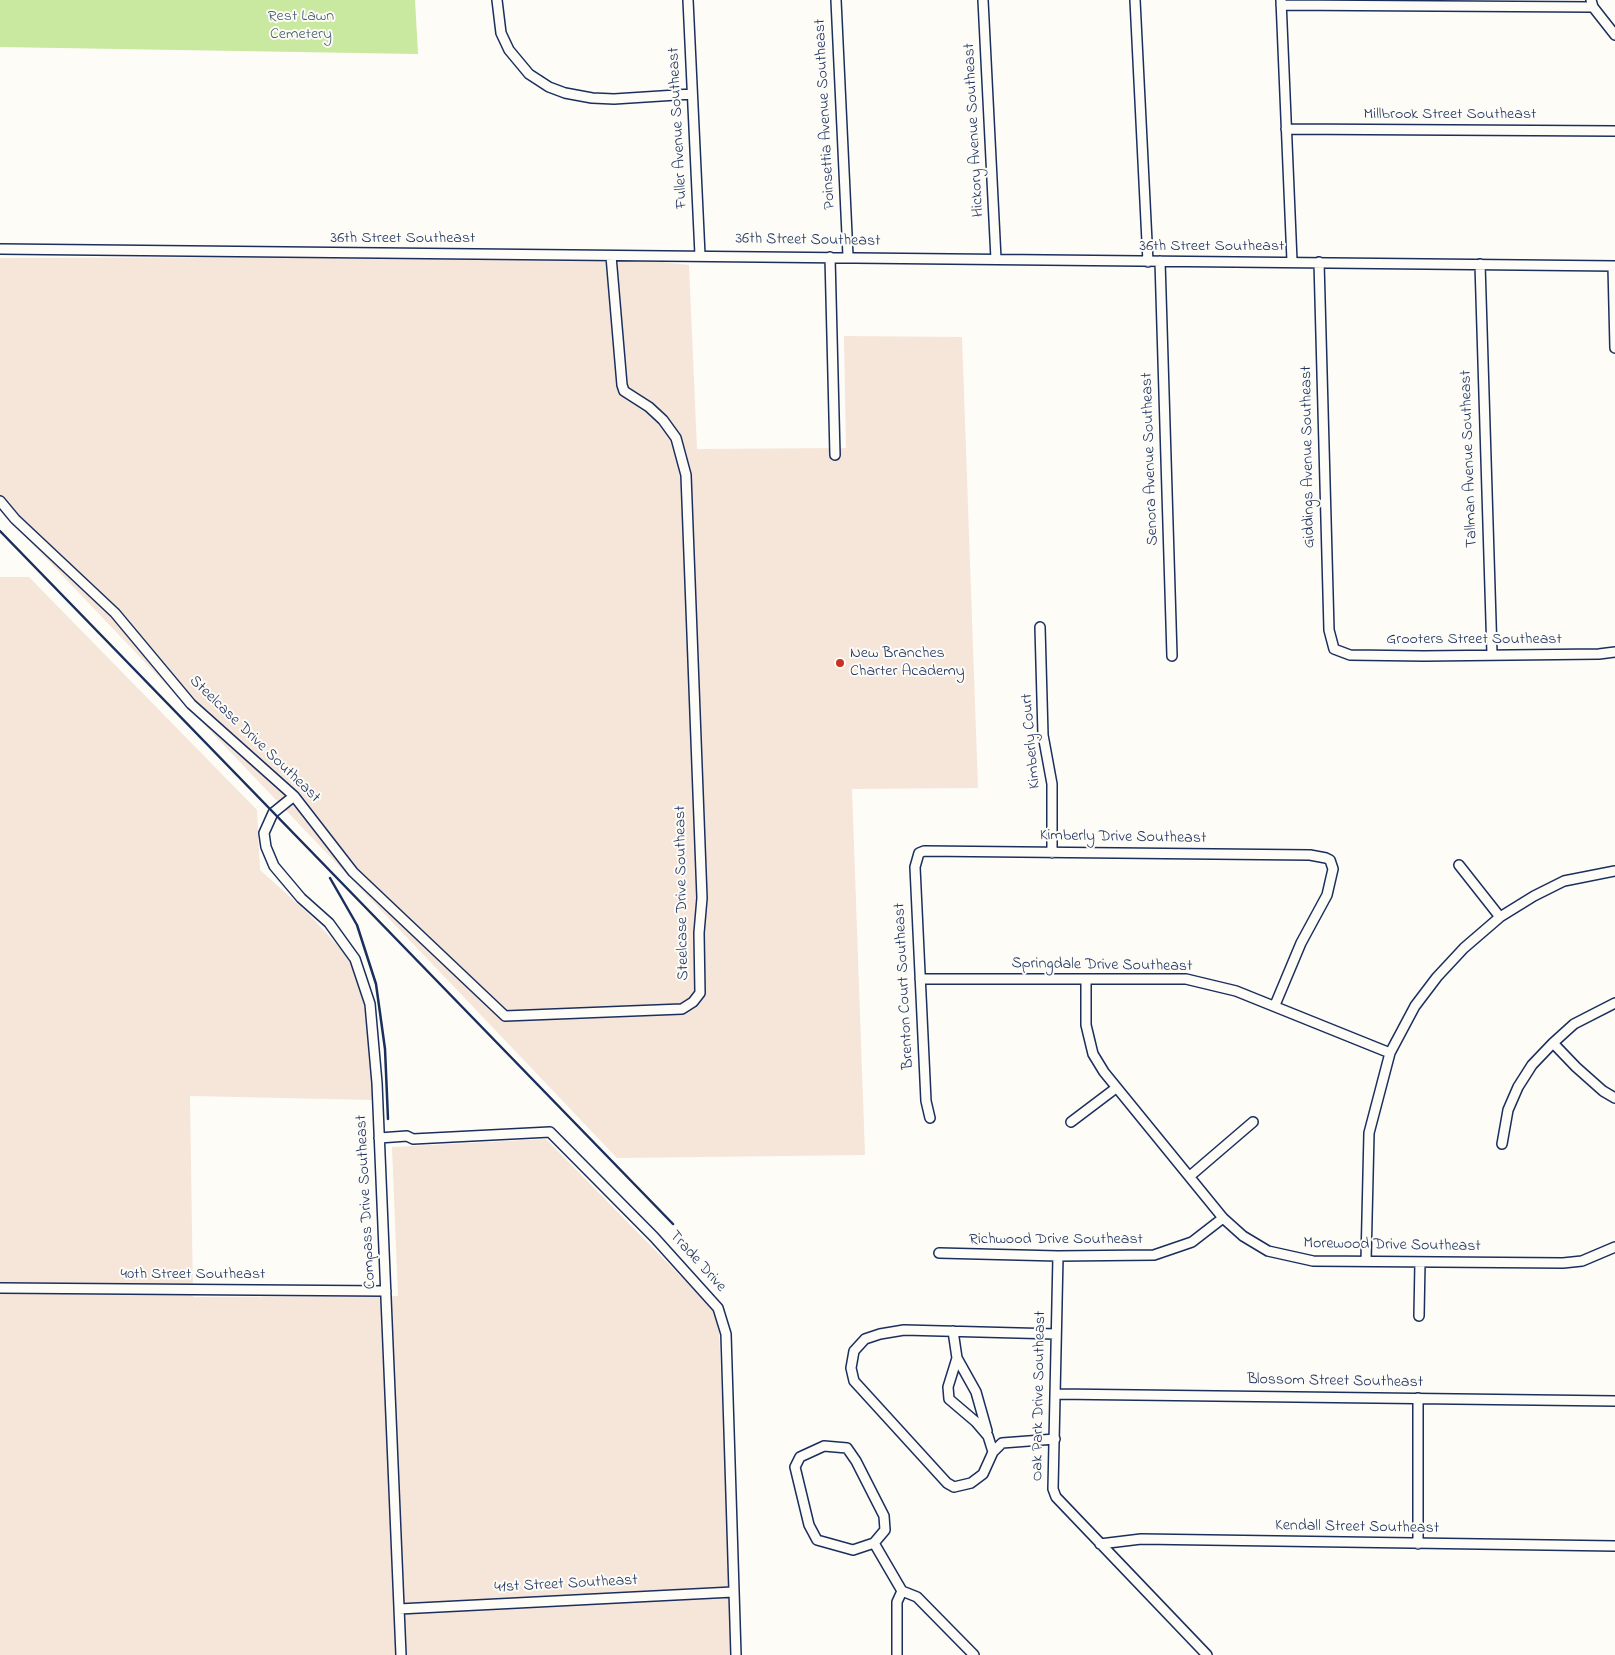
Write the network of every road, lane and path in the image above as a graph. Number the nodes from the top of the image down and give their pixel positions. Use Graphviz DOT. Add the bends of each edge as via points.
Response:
graph roads {
  1 [pos="497,0"];
  2 [pos="688,0"];
  3 [pos="836,0"];
  4 [pos="983,0"];
  5 [pos="1135,0"];
  6 [pos="1281,2"];
  7 [pos="1592,4"];
  8 [pos="1615,35"];
  9 [pos="692,94"];
  10 [pos="1286,129"];
  11 [pos="1615,131"];
  12 [pos="0,249"];
  13 [pos="611,256"];
  14 [pos="700,256"];
  15 [pos="848,256"];
  16 [pos="830,257"];
  17 [pos="996,259"];
  18 [pos="1148,262"];
  19 [pos="1160,262"];
  20 [pos="1292,262"];
  21 [pos="1319,262"];
  22 [pos="1480,264"];
  23 [pos="1614,266"];
  24 [pos="1615,348"];
  25 [pos="835,455"];
  26 [pos="0,501"];
  27 [pos="1040,627"];
  28 [pos="1334,650"];
  29 [pos="1615,652"];
  30 [pos="1492,654"];
  31 [pos="1172,656"];
  32 [pos="294,796"];
  33 [pos="919,853"];
  34 [pos="1052,853"];
  35 [pos="1459,865"];
  36 [pos="1615,871"];
  37 [pos="1500,917"];
  38 [pos="920,979"];
  39 [pos="1086,979"];
  40 [pos="1615,1003"];
  41 [pos="1274,1005"];
  42 [pos="1553,1043"];
  43 [pos="1390,1053"];
  44 [pos="1116,1088"];
  45 [pos="1615,1098"];
  46 [pos="930,1118"];
  47 [pos="1071,1122"];
  48 [pos="1253,1122"];
  49 [pos="379,1138"];
  50 [pos="1502,1144"];
  51 [pos="1190,1176"];
  52 [pos="1223,1218"];
  53 [pos="1615,1247"];
  54 [pos="939,1253"];
  55 [pos="1058,1256"];
  56 [pos="1366,1261"];
  57 [pos="1420,1262"];
  58 [pos="0,1288"];
  59 [pos="386,1291"];
  60 [pos="1419,1316"];
  61 [pos="953,1331"];
  62 [pos="1056,1334"];
  63 [pos="957,1358"];
  64 [pos="1056,1394"];
  65 [pos="1418,1398"];
  66 [pos="1615,1401"];
  67 [pos="988,1436"];
  68 [pos="1055,1439"];
  69 [pos="993,1452"];
  70 [pos="874,1543"];
  71 [pos="1100,1544"];
  72 [pos="1418,1544"];
  73 [pos="1615,1546"];
  74 [pos="902,1591"];
  75 [pos="734,1592"];
  76 [pos="399,1609"];
  77 [pos="401,1655"];
  78 [pos="736,1655"];
  79 [pos="897,1655"];
  80 [pos="974,1655"];
  81 [pos="1207,1655"];
  1 -- 9 [label="street" via="501,33 509,50 529,74 549,87 592,98"];
  2 -- 9 [label="street, Fuller Avenue Southeast"];
  3 -- 15 [label="street, Poinsettia Avenue Southeast"];
  4 -- 17 [label="street, Hickory Avenue Southeast"];
  5 -- 18 [label="street"];
  6 -- 7 [label="street"];
  6 -- 10 [label="street"];
  7 -- 8 [label="street"];
  9 -- 14 [label="street, Fuller Avenue Southeast"];
  10 -- 11 [label="street, Millbrook Street Southeast"];
  10 -- 20 [label="street"];
  12 -- 13 [label="street, 36th Street Southeast"];
  13 -- 14 [label="street, 36th Street Southeast"];
  13 -- 32 [label="street, Steelcase Drive Southeast" via="619,331 619,373 624,391 663,420 676,438 686,474 702,898 700,992 682,1009 505,1016 353,872"];
  14 -- 16 [label="street, 36th Street Southeast"];
  15 -- 16 [label="street, 36th Street Southeast"];
  15 -- 17 [label="street, 36th Street Southeast"];
  16 -- 25 [label="street"];
  17 -- 18 [label="street, 36th Street Southeast"];
  18 -- 19 [label="street, 36th Street Southeast"];
  19 -- 20 [label="street, 36th Street Southeast"];
  19 -- 31 [label="street, Senora Avenue Southeast"];
  20 -- 21 [label="street, 36th Street Southeast"];
  21 -- 22 [label="street, 36th Street Southeast"];
  21 -- 28 [label="street, Giddings Avenue Southeast" via="1329,630"];
  22 -- 23 [label="street, 36th Street Southeast"];
  22 -- 30 [label="street, Tallman Avenue Southeast"];
  23 -- 24 [label="street"];
  26 -- 32 [label="street, Steelcase Drive Southeast" via="115,613 191,704"];
  27 -- 34 [label="street, Kimberly Court" via="1043,735 1052,784"];
  28 -- 30 [label="street, Grooters Street Southeast" via="1350,655"];
  29 -- 30 [label="street, Grooters Street Southeast"];
  32 -- 49 [label="street, Compass Drive Southeast" via="273,813 264,833 266,847 274,866 301,898 329,923 355,959 370,1004"];
  33 -- 34 [label="street, Kimberly Drive Southeast" via="931,850"];
  33 -- 38 [label="street, Brenton Court Southeast" via="914,867"];
  34 -- 41 [label="street, Kimberly Drive Southeast" via="1310,855 1330,860 1333,869 1327,895 1301,943"];
  35 -- 37 [label="street"];
  36 -- 37 [label="street" via="1564,881"];
  37 -- 43 [label="street" via="1437,977 1415,1006"];
  38 -- 39 [label="street, Springdale Drive Southeast"];
  38 -- 46 [label="street, Brenton Court Southeast" via="926,1101"];
  39 -- 41 [label="street, Springdale Drive Southeast" via="1186,979 1236,991"];
  39 -- 44 [label="street, Morewood Drive Southeast" via="1086,1025 1093,1054"];
  40 -- 42 [label="street" via="1574,1024"];
  41 -- 43 [label="street, Springdale Drive Southeast"];
  42 -- 45 [label="street" via="1603,1091"];
  42 -- 50 [label="street" via="1518,1087 1508,1110"];
  43 -- 56 [label="street" via="1370,1133"];
  44 -- 47 [label="street"];
  44 -- 51 [label="street, Morewood Drive Southeast"];
  48 -- 51 [label="street"];
  49 -- 59 [label="street, Compass Drive Southeast"];
  49 -- 75 [label="street, Trade Drive" via="550,1132 710,1296 721,1313 726,1334"];
  51 -- 52 [label="street, Morewood Drive Southeast"];
  52 -- 55 [label="street, Richwood Drive Southeast" via="1192,1242 1154,1255"];
  52 -- 56 [label="street, Morewood Drive Southeast" via="1243,1236 1268,1251 1313,1261"];
  53 -- 57 [label="street, Morewood Drive Southeast" via="1582,1261 1563,1264"];
  54 -- 55 [label="street, Richwood Drive Southeast"];
  55 -- 62 [label="street, Oak Park Drive Southeast"];
  56 -- 57 [label="street, Morewood Drive Southeast"];
  57 -- 60 [label="street"];
  58 -- 59 [label="street, 40th Street Southeast"];
  59 -- 76 [label="street, Compass Drive Southeast"];
  61 -- 62 [label="street"];
  61 -- 63 [label="street"];
  61 -- 69 [label="street" via="904,1330 865,1339 854,1351 851,1368 854,1381 954,1487 971,1483 983,1474"];
  62 -- 64 [label="street, Oak Park Drive Southeast"];
  63 -- 67 [label="street" via="976,1392"];
  63 -- 67 [label="street" via="948,1387 950,1399"];
  64 -- 65 [label="street, Blossom Street Southeast"];
  64 -- 68 [label="street, Oak Park Drive Southeast"];
  65 -- 66 [label="street, Blossom Street Southeast"];
  65 -- 72 [label="street"];
  67 -- 69 [label="street"];
  68 -- 69 [label="street" via="1002,1443"];
  68 -- 71 [label="street, Oak Park Drive Southeast" via="1053,1489 1056,1497"];
  70 -- 70 [label="street" via="885,1530 884,1516 847,1448 824,1446 800,1456 795,1467 809,1525 817,1540 853,1550"];
  70 -- 74 [label="street"];
  71 -- 72 [label="street, Kendall Street Southeast" via="1141,1539"];
  71 -- 81 [label="street, Oak Park Drive Southeast"];
  72 -- 73 [label="street, Kendall Street Southeast"];
  74 -- 79 [label="street" via="897,1602"];
  74 -- 80 [label="street" via="917,1597"];
  75 -- 76 [label="street, 41st Street Southeast"];
  75 -- 78 [label="street, Trade Drive"];
  76 -- 77 [label="street, Compass Drive Southeast"];
}
